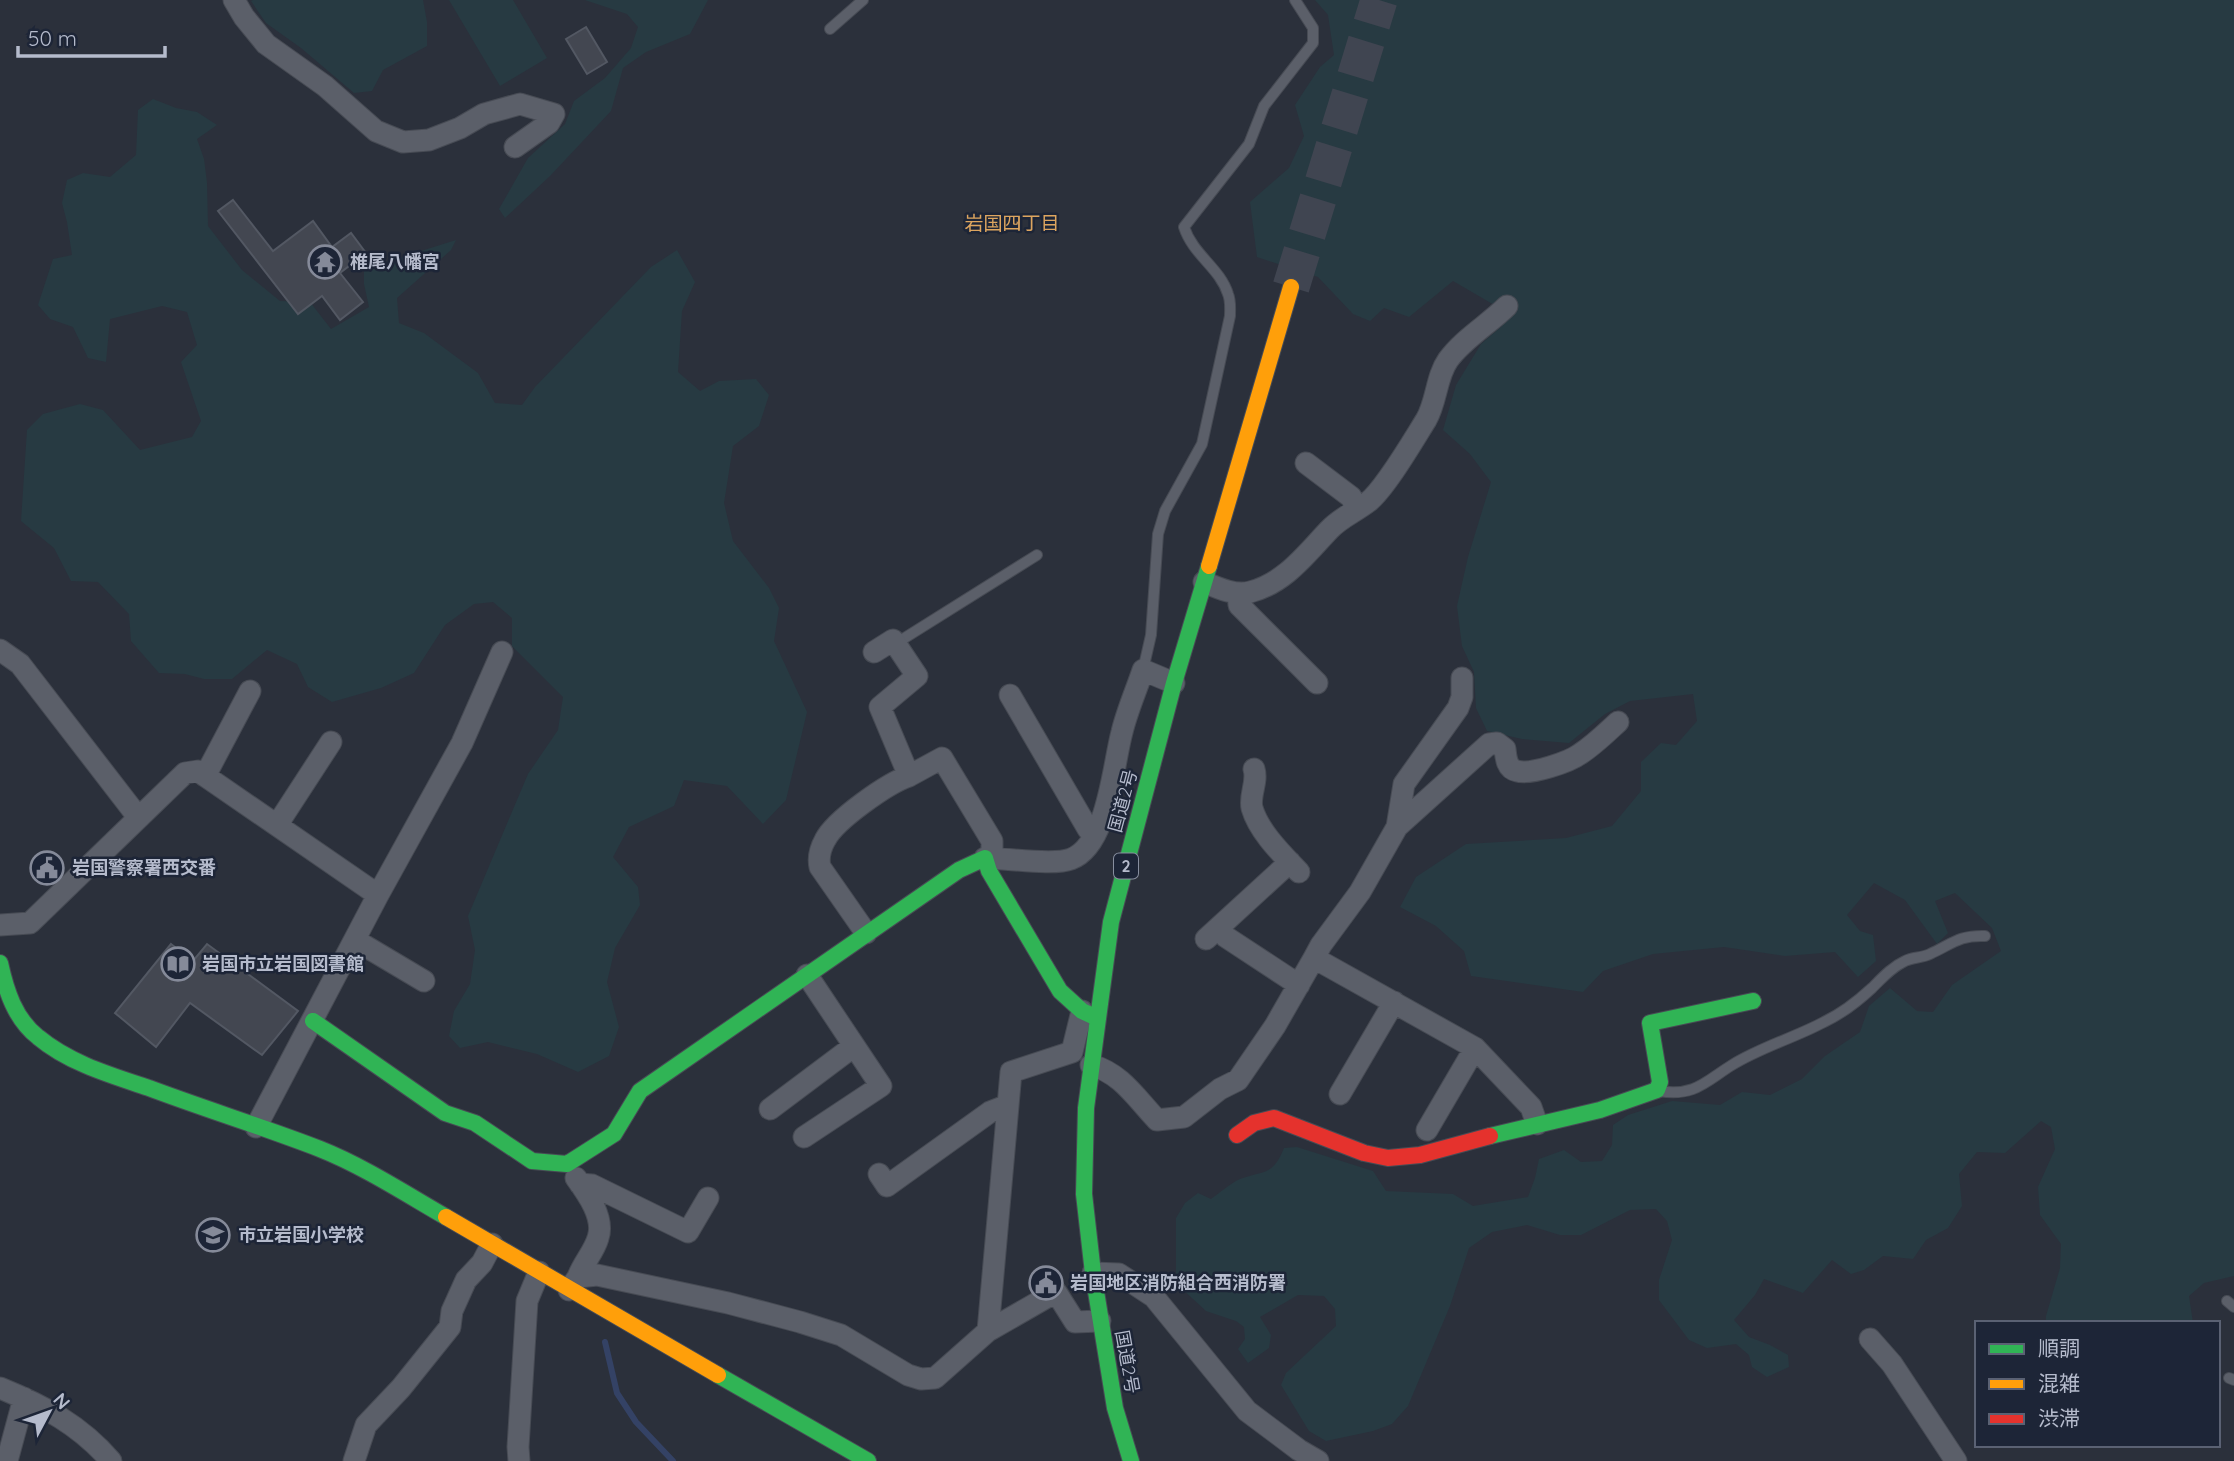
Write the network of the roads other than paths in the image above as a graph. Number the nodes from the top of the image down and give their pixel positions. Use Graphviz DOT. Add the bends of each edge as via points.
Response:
graph roads {
  1 [pos="233,0"];
  2 [pos="863,0"];
  3 [pos="1295,0"];
  4 [pos="830,29"];
  5 [pos="515,147"];
  6 [pos="1291,287"];
  7 [pos="1507,306"];
  8 [pos="1306,463"];
  9 [pos="1357,509"];
  10 [pos="1037,555"];
  11 [pos="1204,582"];
  12 [pos="1238,593"];
  13 [pos="895,644"];
  14 [pos="0,650"];
  15 [pos="502,652"];
  16 [pos="874,652"];
  17 [pos="1143,670"];
  18 [pos="1462,678"];
  19 [pos="1317,682"];
  20 [pos="1174,683"];
  21 [pos="250,691"];
  22 [pos="1010,695"];
  23 [pos="1618,722"];
  24 [pos="331,743"];
  25 [pos="1254,769"];
  26 [pos="205,776"];
  27 [pos="909,776"];
  28 [pos="138,817"];
  29 [pos="277,825"];
  30 [pos="1397,827"];
  31 [pos="1095,835"];
  32 [pos="989,858"];
  33 [pos="378,895"];
  34 [pos="0,925"];
  35 [pos="866,933"];
  36 [pos="1985,936"];
  37 [pos="355,940"];
  38 [pos="1314,958"];
  39 [pos="0,963"];
  40 [pos="807,975"];
  41 [pos="424,981"];
  42 [pos="1298,985"];
  43 [pos="3,988"];
  44 [pos="1753,1001"];
  45 [pos="1394,1002"];
  46 [pos="1089,1014"];
  47 [pos="313,1021"];
  48 [pos="854,1046"];
  49 [pos="1475,1048"];
  50 [pos="1091,1065"];
  51 [pos="1657,1090"];
  52 [pos="1340,1094"];
  53 [pos="1008,1105"];
  54 [pos="769,1109"];
  55 [pos="1537,1124"];
  56 [pos="256,1127"];
  57 [pos="1427,1130"];
  58 [pos="1237,1135"];
  59 [pos="804,1136"];
  60 [pos="567,1164"];
  61 [pos="879,1174"];
  62 [pos="580,1184"];
  63 [pos="708,1198"];
  64 [pos="492,1244"];
  65 [pos="539,1272"];
  66 [pos="1093,1273"];
  67 [pos="574,1284"];
  68 [pos="1100,1321"];
  69 [pos="988,1331"];
  70 [pos="1870,1339"];
  71 [pos="0,1388"];
  72 [pos="24,1398"];
  73 [pos="7,1461"];
  74 [pos="111,1461"];
  75 [pos="354,1461"];
  76 [pos="519,1461"];
  77 [pos="868,1461"];
  78 [pos="1131,1461"];
  79 [pos="1318,1461"];
  80 [pos="1956,1461"];
  1 -- 5 [label="street" via="266,44 325,86 376,131 403,142 429,140 484,114 520,104 554,114 549,124"];
  2 -- 4 [label="lane"];
  3 -- 17 [label="lane" via="1313,28 1313,43 1264,106 1250,144 1184,227 1189,242 1223,282 1230,297 1230,316 1202,444 1165,511 1158,534"];
  6 -- 11 [label="main road, 国道2号 / 2"];
  7 -- 9 [label="street" via="1446,362 1427,419 1380,490"];
  8 -- 9 [label="street" via="1351,497"];
  9 -- 12 [label="street" via="1329,530 1289,572 1263,588"];
  10 -- 13 [label="lane"];
  11 -- 12 [label="street"];
  11 -- 20 [label="main road, 国道2号 / 2"];
  12 -- 19 [label="street" via="1239,605"];
  13 -- 16 [label="street" via="893,640"];
  13 -- 27 [label="street" via="917,676 880,707"];
  14 -- 28 [label="street" via="20,664"];
  15 -- 33 [label="street" via="462,743"];
  17 -- 20 [label="street"];
  17 -- 31 [label="street"];
  18 -- 30 [label="street" via="1458,708 1404,784"];
  20 -- 46 [label="main road, 国道2号 / 2"];
  21 -- 26 [label="street"];
  22 -- 31 [label="street"];
  23 -- 30 [label="street" via="1577,757 1548,768 1519,772 1506,761 1505,749 1489,744"];
  24 -- 29 [label="street"];
  25 -- 42 [label="street" via="1251,806 1264,831 1294,867 1212,934 1226,937"];
  26 -- 28 [label="street" via="198,771 185,773"];
  26 -- 29 [label="street"];
  27 -- 32 [label="street" via="942,758 992,841"];
  27 -- 35 [label="street" via="896,780 855,810 825,838 818,858"];
  28 -- 34 [label="street" via="30,923"];
  29 -- 33 [label="street"];
  30 -- 38 [label="street" via="1360,892"];
  31 -- 32 [label="street" via="1083,852 1071,859"];
  32 -- 35 [label="main road" via="958,870"];
  32 -- 46 [label="main road" via="989,871 1060,990"];
  33 -- 37 [label="street"];
  35 -- 40 [label="main road"];
  36 -- 51 [label="lane" via="1956,939 1931,954 1907,960 1825,1022 1772,1044 1701,1087 1671,1093"];
  37 -- 41 [label="street"];
  37 -- 47 [label="street"];
  38 -- 42 [label="street"];
  38 -- 45 [label="street"];
  39 -- 43 [label="main road"];
  40 -- 48 [label="street"];
  40 -- 60 [label="main road" via="640,1091 614,1134"];
  42 -- 50 [label="street" via="1238,1080 1184,1117 1157,1120 1116,1075"];
  43 -- 56 [label="main road" via="36,1036 64,1056"];
  44 -- 51 [label="main road" via="1650,1023 1660,1082"];
  45 -- 49 [label="street"];
  45 -- 52 [label="street"];
  46 -- 50 [label="main road, 国道2号 / 2"];
  46 -- 53 [label="street" via="1072,1052 1011,1072"];
  47 -- 56 [label="street"];
  47 -- 60 [label="main road" via="445,1113 475,1123 532,1161"];
  48 -- 54 [label="street"];
  48 -- 59 [label="street" via="881,1086"];
  49 -- 55 [label="street" via="1531,1107"];
  49 -- 57 [label="street"];
  50 -- 66 [label="main road, 国道2号 / 2" via="1084,1194"];
  51 -- 55 [label="main road" via="1600,1110"];
  53 -- 61 [label="street" via="990,1112 887,1186"];
  53 -- 69 [label="street"];
  55 -- 58 [label="main road" via="1420,1155 1388,1158 1274,1118 1264,1118"];
  56 -- 64 [label="main road" via="322,1150"];
  60 -- 62 [label="street"];
  62 -- 63 [label="street" via="592,1185 688,1232"];
  62 -- 67 [label="street" via="600,1228"];
  64 -- 65 [label="main road"];
  64 -- 75 [label="street" via="466,1280 450,1327 366,1425"];
  65 -- 67 [label="main road"];
  65 -- 76 [label="street" via="527,1301"];
  66 -- 68 [label="main road, 国道2号 / 2"];
  66 -- 79 [label="street" via="1119,1274 1154,1297 1247,1410"];
  67 -- 69 [label="street" via="597,1275 800,1322 841,1335 921,1379 935,1378"];
  67 -- 77 [label="main road"];
  68 -- 69 [label="street" via="1075,1322 1056,1292"];
  68 -- 78 [label="main road, 国道2号 / 2" via="1115,1408"];
  70 -- 80 [label="street" via="1892,1364"];
  71 -- 72 [label="street"];
  72 -- 73 [label="street"];
  72 -- 74 [label="street" via="61,1416"];
}
